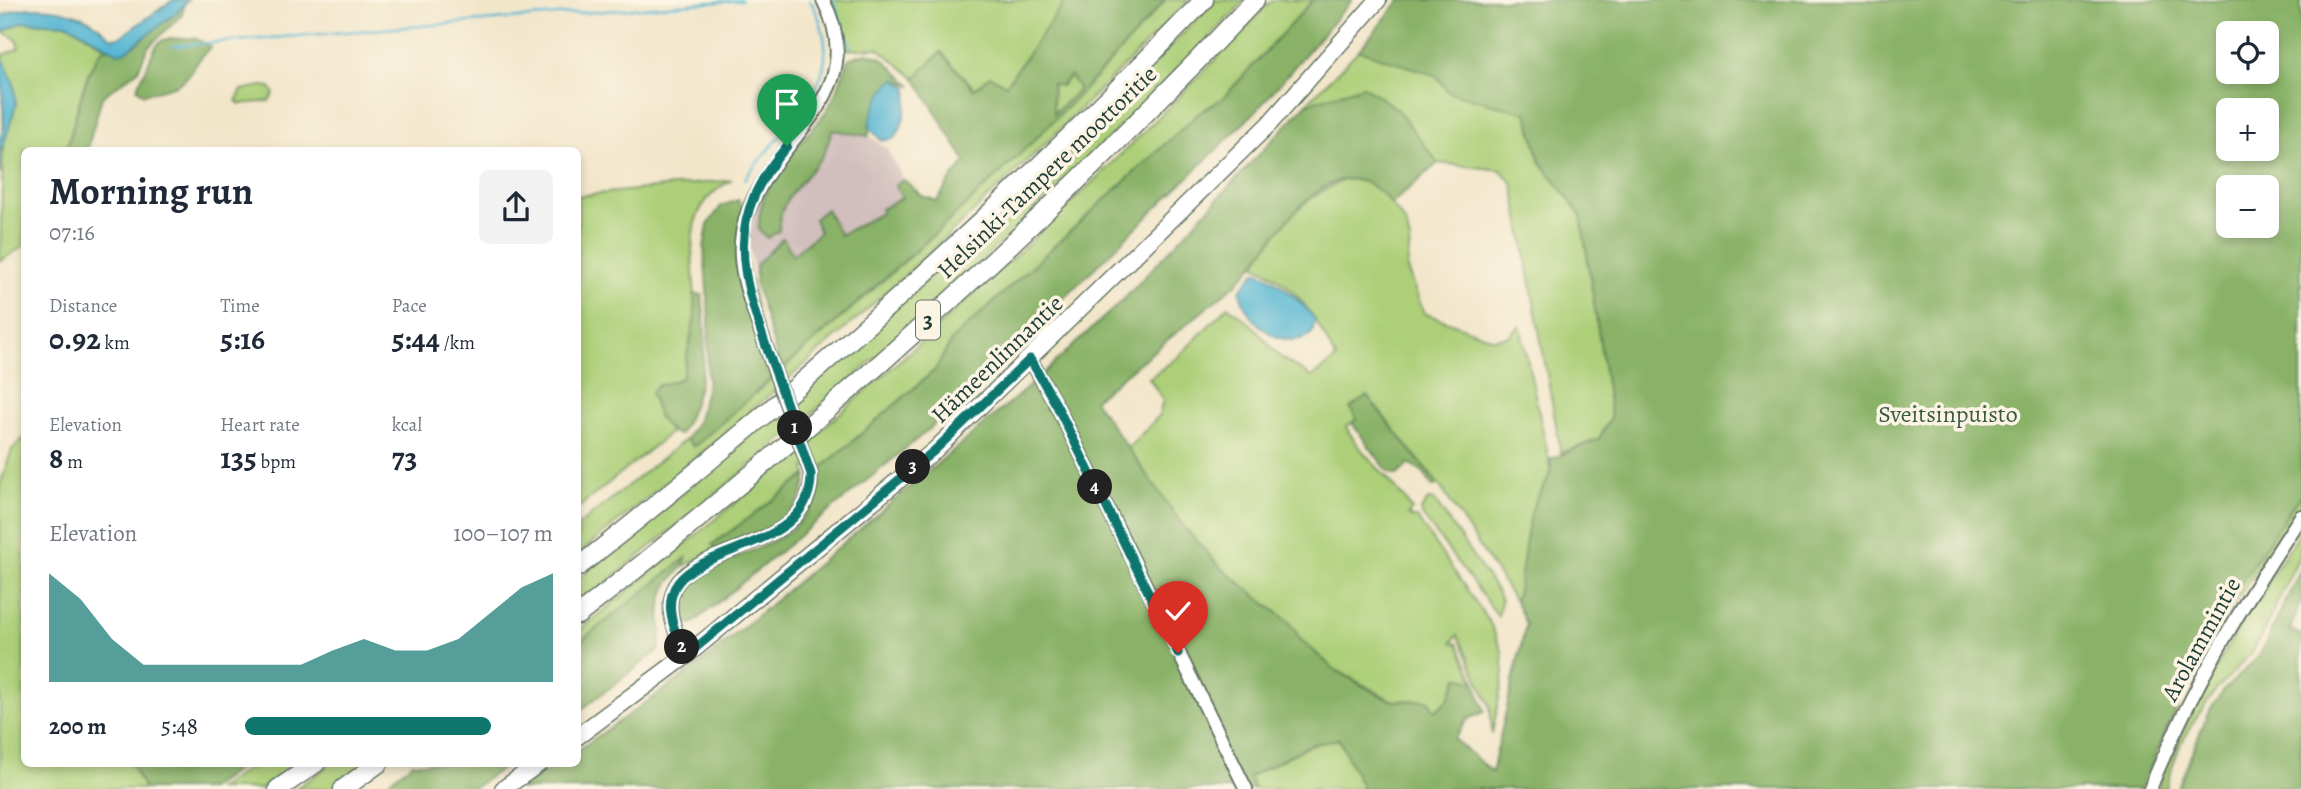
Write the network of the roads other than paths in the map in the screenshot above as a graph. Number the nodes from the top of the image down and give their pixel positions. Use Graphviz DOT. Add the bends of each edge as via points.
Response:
graph roads {
  1 [pos="823,0"];
  2 [pos="1204,0"];
  3 [pos="1255,0"];
  4 [pos="1378,0"];
  5 [pos="1030,359"];
  6 [pos="2301,516"];
  7 [pos="581,565"];
  8 [pos="581,613"];
  9 [pos="687,655"];
  10 [pos="581,734"];
  11 [pos="310,767"];
  12 [pos="373,767"];
  13 [pos="534,767"];
  14 [pos="278,789"];
  15 [pos="343,789"];
  16 [pos="503,789"];
  17 [pos="1246,789"];
  18 [pos="2150,789"];
  1 -- 9 [label="street, bridge" via="837,48 831,86 759,184 742,235 744,279 811,474 804,507 789,524 766,538 696,565 674,589 669,610"];
  2 -- 7 [label="highway, Helsinki-Tampere moottoritie / 3" via="984,218 850,341"];
  3 -- 8 [label="highway, Helsinki-Tampere moottoritie / 3" via="1089,171 938,312 814,421"];
  4 -- 5 [label="main road, Hämeenlinnantie" via="1269,124"];
  5 -- 9 [label="main road, Hämeenlinnantie" via="935,450"];
  5 -- 17 [label="street"];
  6 -- 18 [label="street, Arolammintie" via="2226,632 2186,705"];
  9 -- 10 [label="main road, Hämeenlinnantie"];
  11 -- 14 [label="highway"];
  12 -- 15 [label="highway"];
  13 -- 16 [label="main road"];
}
